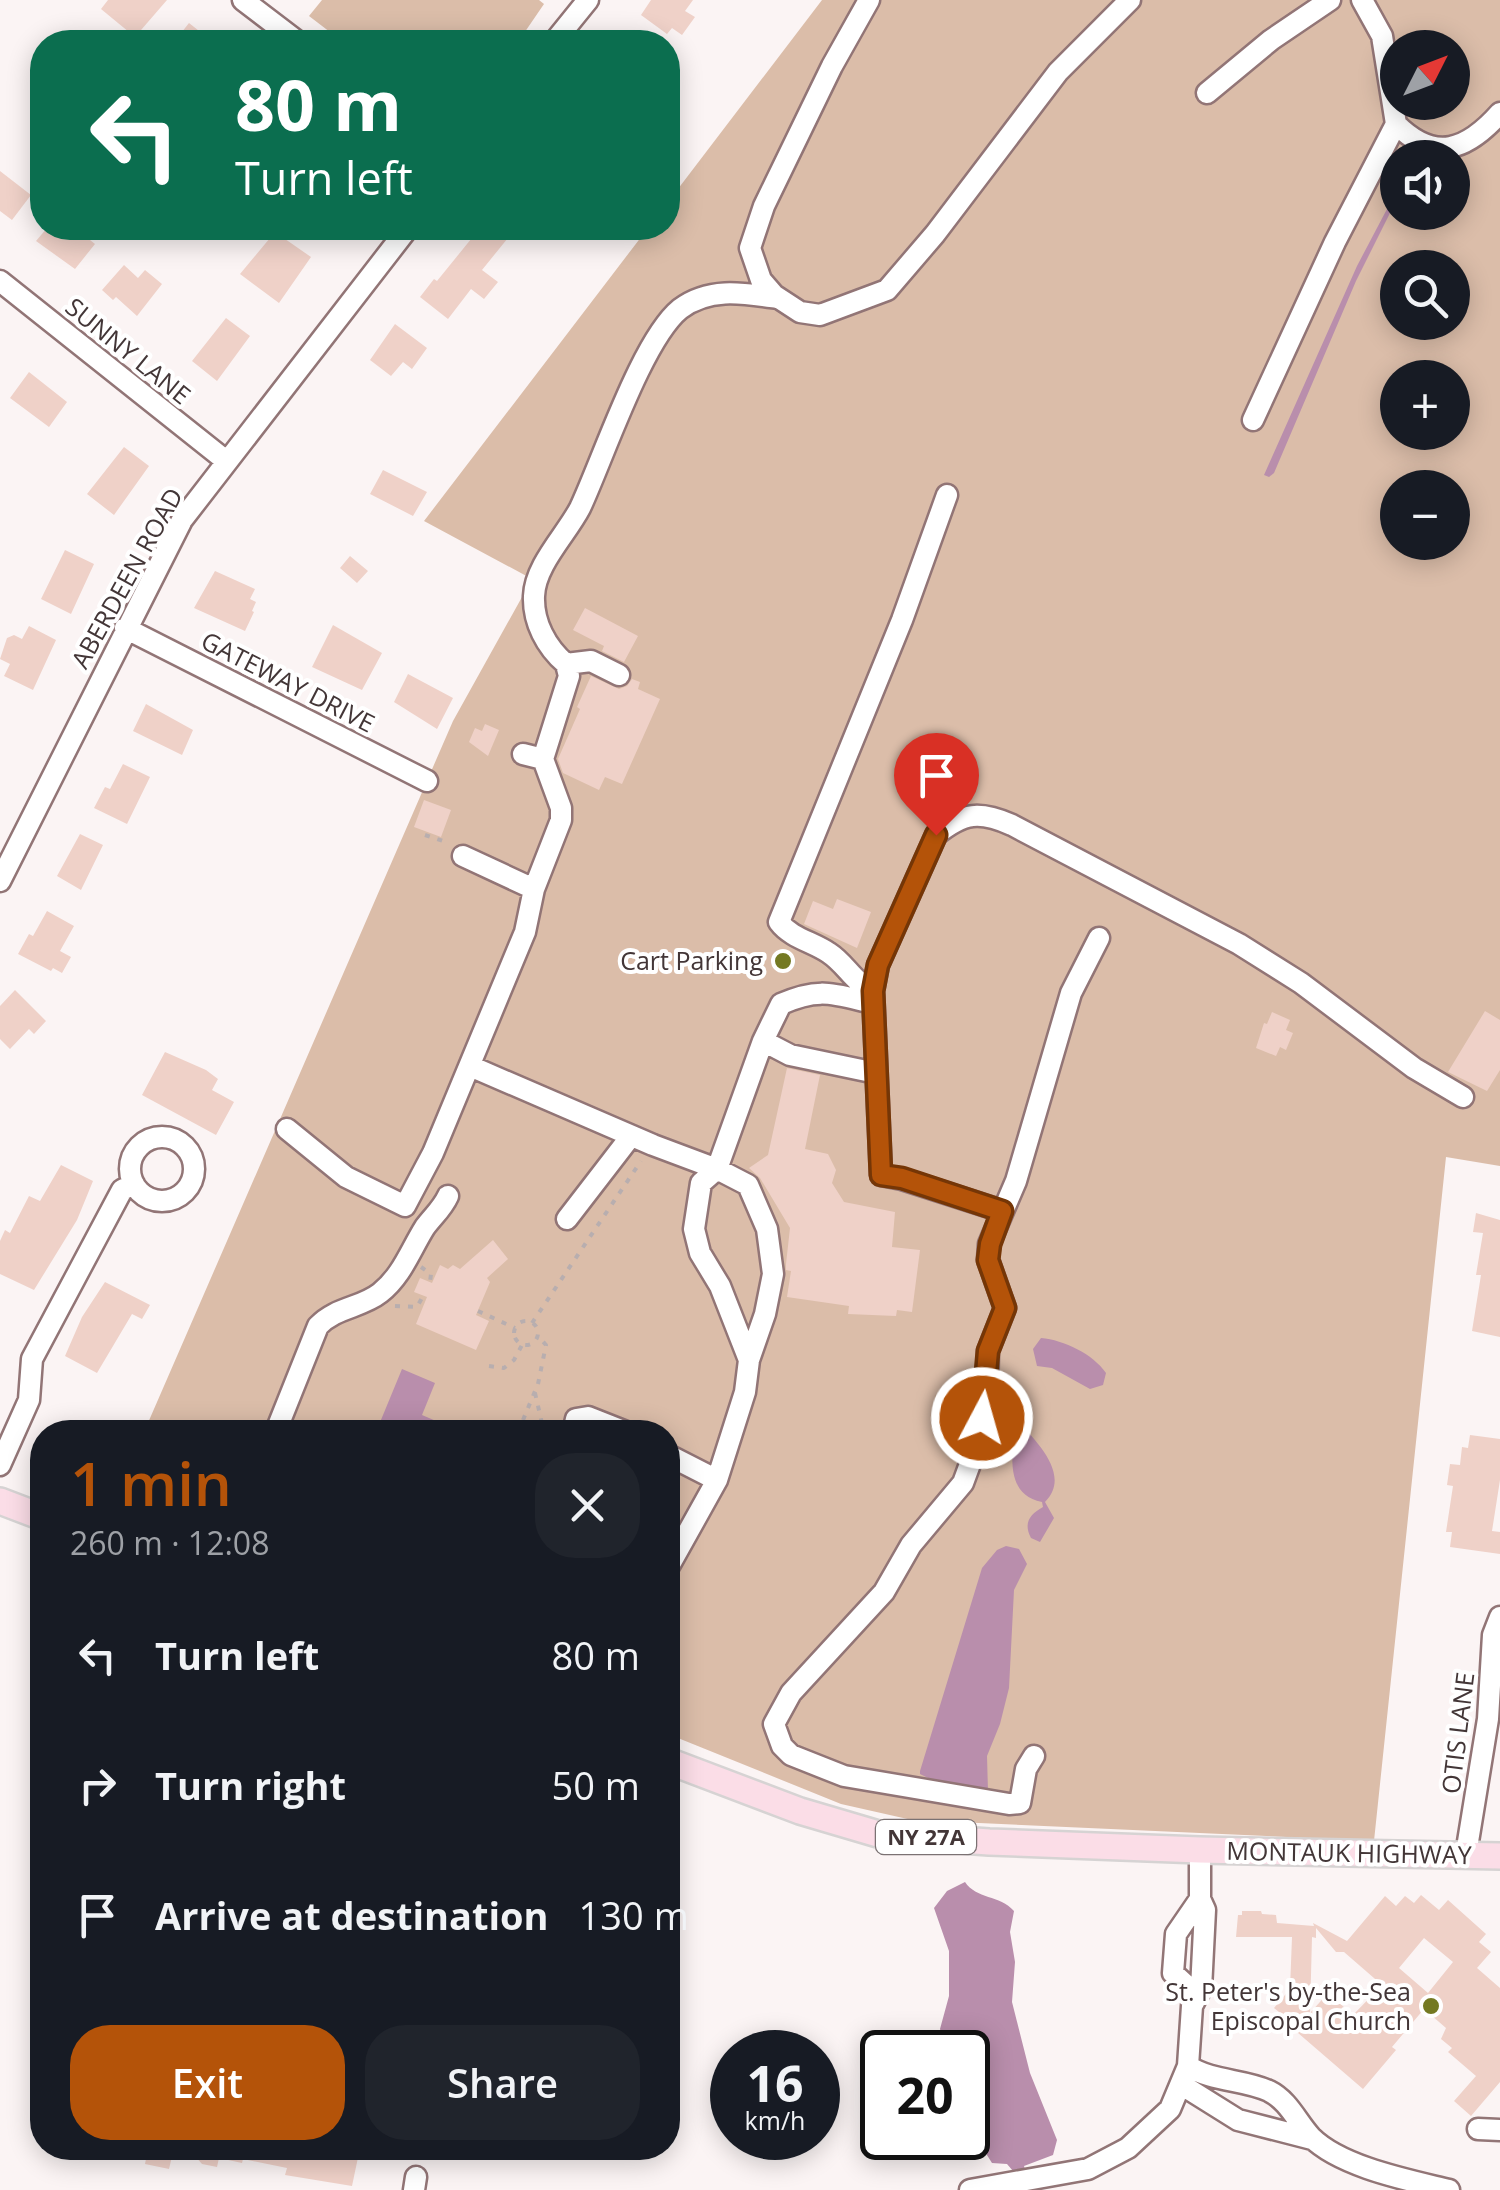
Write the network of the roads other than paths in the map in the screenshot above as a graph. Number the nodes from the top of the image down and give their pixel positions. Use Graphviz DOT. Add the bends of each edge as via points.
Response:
graph roads {
  1 [pos="243,0"];
  2 [pos="588,0"];
  3 [pos="869,0"];
  4 [pos="1130,0"];
  5 [pos="1330,0"];
  6 [pos="1362,0"];
  7 [pos="282,30"];
  8 [pos="564,30"];
  9 [pos="1207,93"];
  10 [pos="1500,113"];
  11 [pos="1408,133"];
  12 [pos="399,240"];
  13 [pos="0,281"];
  14 [pos="777,298"];
  15 [pos="1253,420"];
  16 [pos="225,460"];
  17 [pos="948,495"];
  18 [pos="125,628"];
  19 [pos="566,664"];
  20 [pos="619,674"];
  21 [pos="428,781"];
  22 [pos="463,856"];
  23 [pos="0,881"];
  24 [pos="534,889"];
  25 [pos="1099,938"];
  26 [pos="873,997"];
  27 [pos="763,1041"];
  28 [pos="470,1066"];
  29 [pos="876,1073"];
  30 [pos="1463,1097"];
  31 [pos="287,1129"];
  32 [pos="631,1136"];
  33 [pos="717,1169"];
  34 [pos="134,1184"];
  35 [pos="448,1196"];
  36 [pos="1002,1211"];
  37 [pos="568,1218"];
  38 [pos="749,1360"];
  39 [pos="280,1420"];
  40 [pos="680,1460"];
  41 [pos="0,1465"];
  42 [pos="718,1480"];
  43 [pos="0,1502"];
  44 [pos="30,1513"];
  45 [pos="680,1547"];
  46 [pos="1500,1618"];
  47 [pos="1034,1756"];
  48 [pos="680,1766"];
  49 [pos="1199,1850"];
  50 [pos="1466,1854"];
  51 [pos="1500,1856"];
  52 [pos="1194,1907"];
  53 [pos="1192,2006"];
  54 [pos="1185,2075"];
  55 [pos="1478,2129"];
  56 [pos="1500,2130"];
  57 [pos="1312,2138"];
  58 [pos="970,2190"];
  59 [pos="1448,2190"];
  1 -- 7 [label="street"];
  2 -- 8 [label="street"];
  3 -- 14 [label="street" via="753,232 753,260"];
  4 -- 14 [label="street" via="1058,72 887,290 820,316"];
  5 -- 9 [label="street"];
  6 -- 11 [label="street" via="1382,36"];
  10 -- 11 [label="street" via="1452,148"];
  11 -- 15 [label="street" via="1335,242"];
  12 -- 16 [label="street, ABERDEEN ROAD"];
  13 -- 16 [label="street, SUNNY LANE"];
  14 -- 19 [label="street" via="711,294 680,310 651,345 578,512 534,592 536,623"];
  16 -- 18 [label="street, ABERDEEN ROAD" via="182,520"];
  17 -- 26 [label="street" via="778,922 828,952"];
  18 -- 21 [label="street, GATEWAY DRIVE"];
  18 -- 23 [label="street, ABERDEEN ROAD"];
  19 -- 20 [label="street" via="591,661"];
  19 -- 24 [label="street" via="569,676 533,756 562,808"];
  22 -- 24 [label="street"];
  24 -- 28 [label="street" via="524,932"];
  25 -- 36 [label="street" via="1071,994"];
  26 -- 27 [label="street" via="806,993 781,1004"];
  26 -- 29 [label="street"];
  26 -- 30 [label="street" via="878,965 936,835 952,822 988,815 1240,944"];
  27 -- 29 [label="street" via="790,1056"];
  27 -- 33 [label="street"];
  28 -- 31 [label="street" via="405,1206 346,1177"];
  28 -- 32 [label="street"];
  29 -- 36 [label="street" via="881,1175"];
  32 -- 33 [label="street"];
  32 -- 37 [label="street"];
  33 -- 38 [label="street" via="701,1183 694,1229"];
  33 -- 38 [label="street" via="748,1185 768,1228 773,1274"];
  34 -- 41 [label="street" via="122,1190 32,1359 28,1400"];
  35 -- 39 [label="street" via="380,1294 329,1314 318,1326"];
  36 -- 47 [label="street" via="988,1260 1005,1308 988,1351 987,1392 970,1467 884,1592 804,1678 774,1724 791,1754 857,1780 1009,1804 1020,1804"];
  38 -- 42 [label="street"];
  40 -- 42 [label="street"];
  42 -- 45 [label="street"];
  43 -- 44 [label="main road"];
  46 -- 50 [label="street, OTIS LANE"];
  48 -- 49 [label="main road, NY 27A" via="878,1834"];
  49 -- 50 [label="main road, MONTAUK HIGHWAY / NY 27A"];
  49 -- 52 [label="street"];
  50 -- 51 [label="main road, MONTAUK HIGHWAY / NY 27A"];
  52 -- 53 [label="street" via="1205,1910 1201,1989"];
  52 -- 53 [label="street" via="1176,1934 1173,1973"];
  53 -- 54 [label="street"];
  54 -- 57 [label="street" via="1238,2120"];
  54 -- 57 [label="street" via="1270,2092"];
  54 -- 58 [label="street" via="1170,2108 1128,2148 1072,2174"];
  55 -- 56 [label="street"];
  57 -- 59 [label="street" via="1342,2158"];
}
